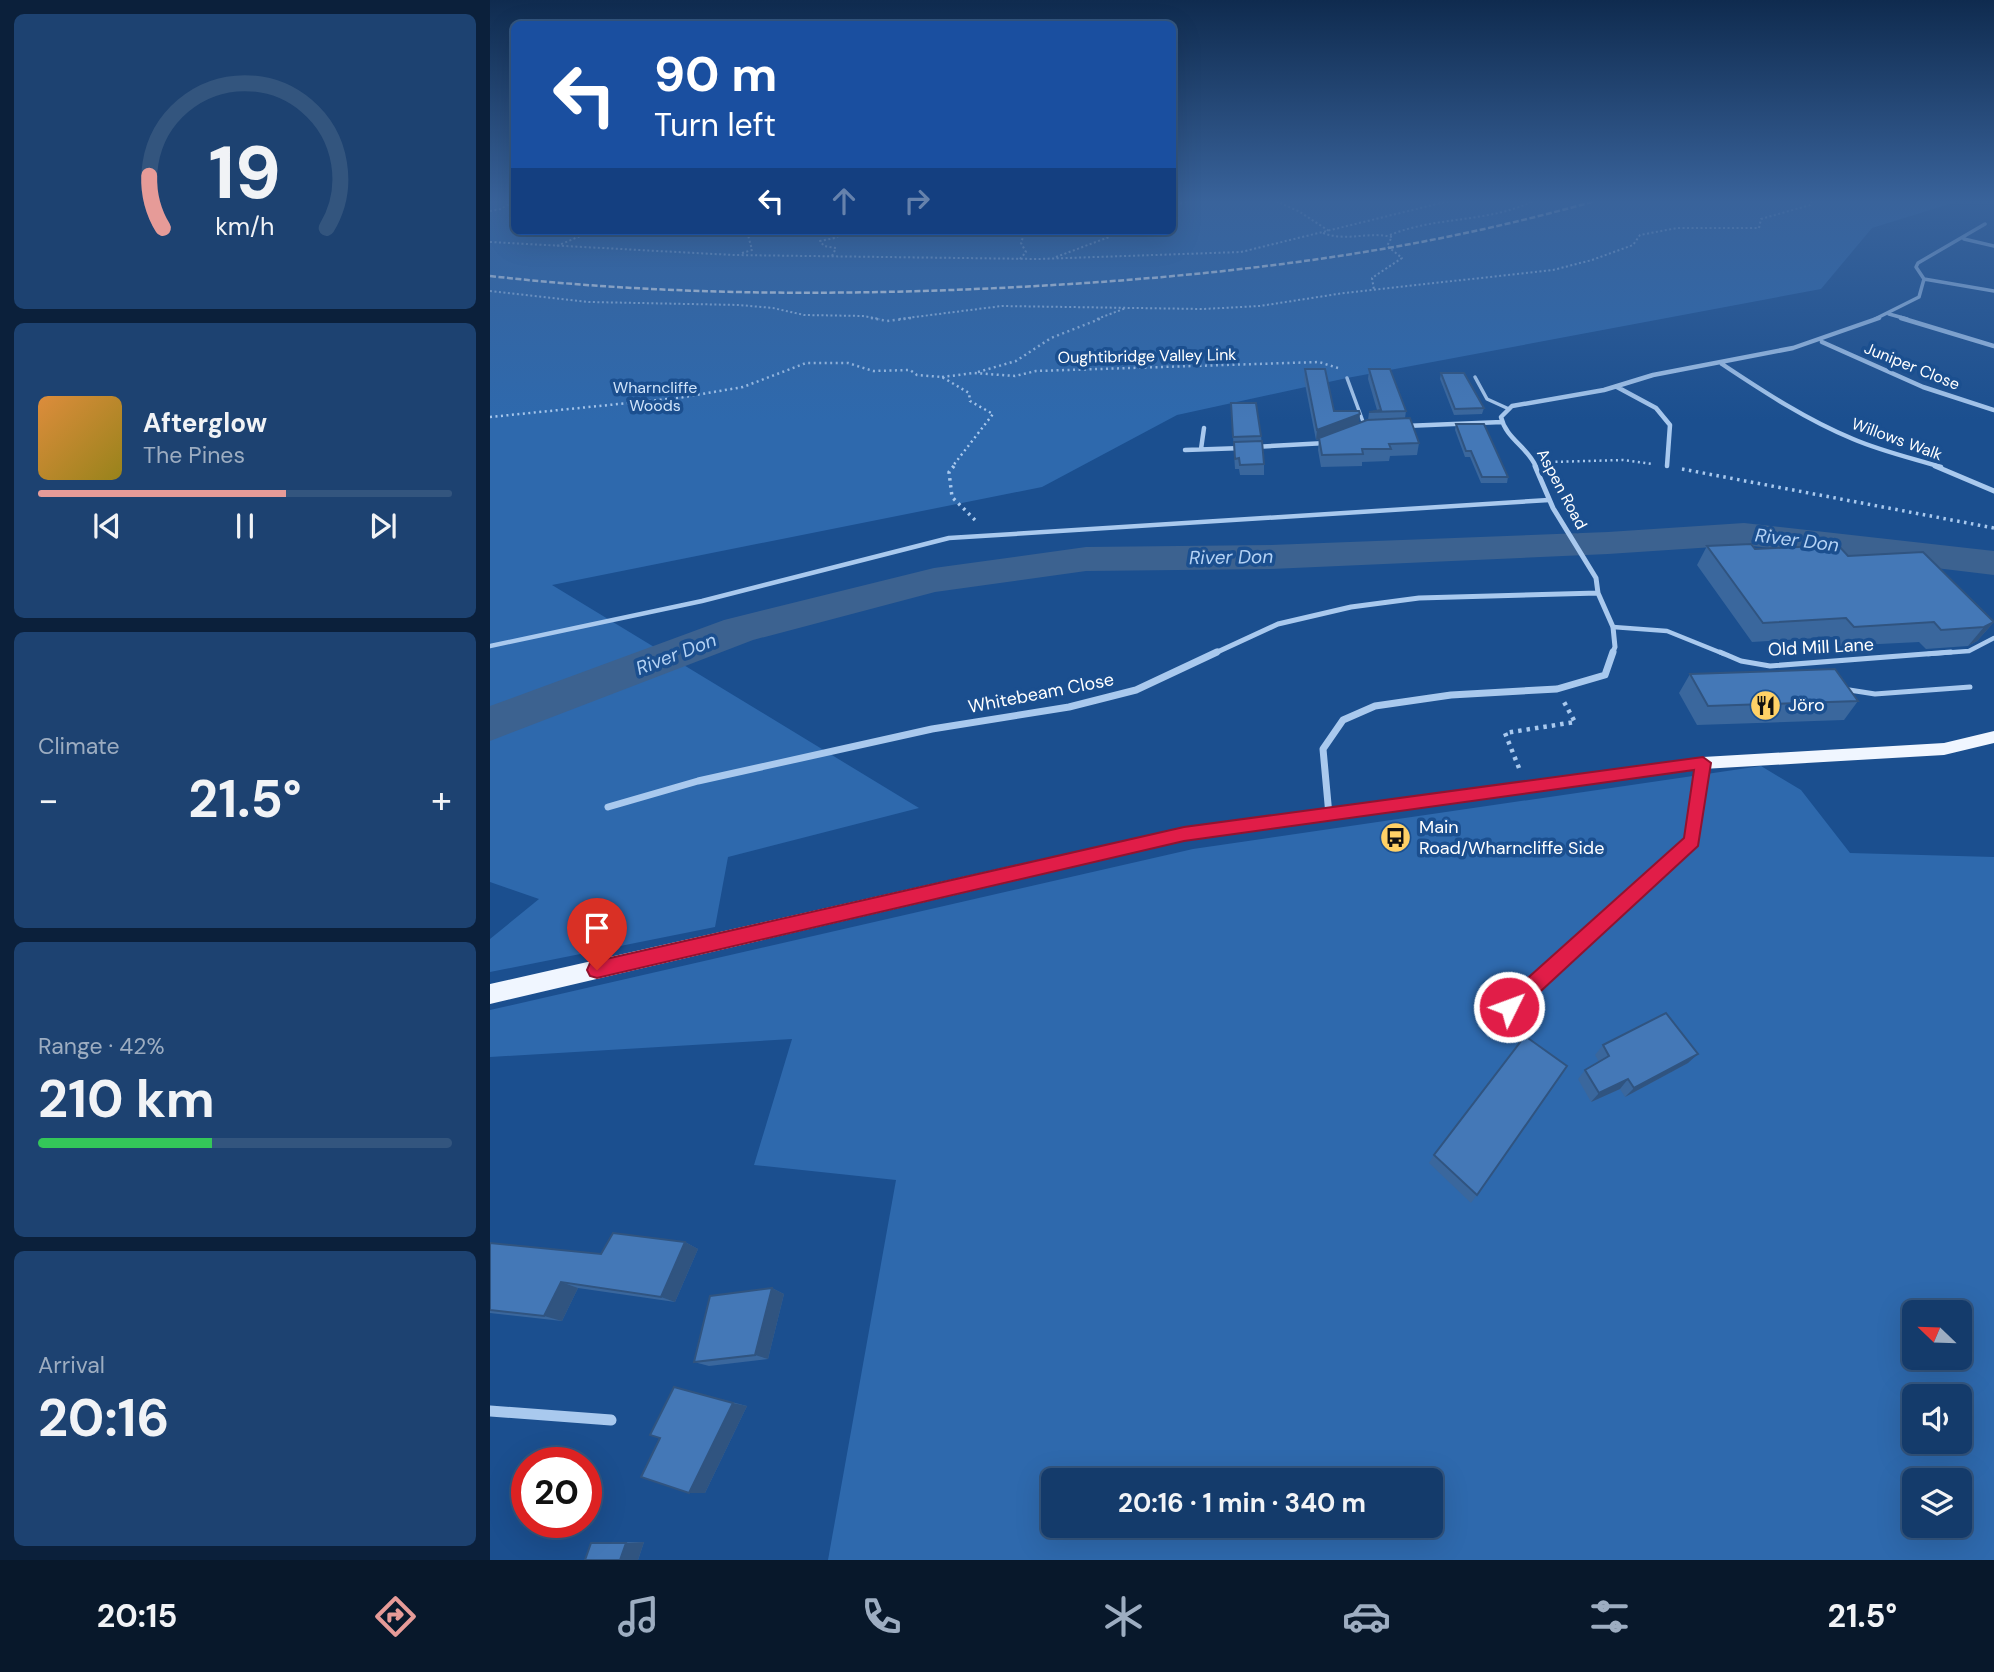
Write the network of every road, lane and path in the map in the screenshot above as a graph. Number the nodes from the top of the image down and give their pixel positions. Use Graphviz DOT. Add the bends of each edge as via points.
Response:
graph roads {
  1 [pos="1378,274"];
  2 [pos="1518,274"];
  3 [pos="1921,274"];
  4 [pos="1924,279"];
  5 [pos="1368,290"];
  6 [pos="490,291"];
  7 [pos="1994,291"];
  8 [pos="1130,307"];
  9 [pos="1889,314"];
  10 [pos="1822,342"];
  11 [pos="1994,345"];
  12 [pos="1721,363"];
  13 [pos="974,373"];
  14 [pos="942,377"];
  15 [pos="1475,377"];
  16 [pos="1347,378"];
  17 [pos="1617,387"];
  18 [pos="1509,409"];
  19 [pos="1994,410"];
  20 [pos="490,417"];
  21 [pos="1502,422"];
  22 [pos="1379,426"];
  23 [pos="1392,426"];
  24 [pos="1365,427"];
  25 [pos="1204,428"];
  26 [pos="1354,431"];
  27 [pos="1331,440"];
  28 [pos="1201,449"];
  29 [pos="1185,450"];
  30 [pos="1534,463"];
  31 [pos="1667,466"];
  32 [pos="1994,491"];
  33 [pos="1549,500"];
  34 [pos="1994,528"];
  35 [pos="976,537"];
  36 [pos="1598,593"];
  37 [pos="1613,627"];
  38 [pos="1994,638"];
  39 [pos="490,646"];
  40 [pos="1811,663"];
  41 [pos="1820,671"];
  42 [pos="1839,688"];
  43 [pos="1970,688"];
  44 [pos="1575,722"];
  45 [pos="1994,737"];
  46 [pos="1703,763"];
  47 [pos="1527,787"];
  48 [pos="608,807"];
  49 [pos="1329,815"];
  50 [pos="490,994"];
  51 [pos="1509,1007"];
  52 [pos="490,1411"];
  53 [pos="611,1420"];
  1 -- 5 [label="path" via="1372,278 1376,289"];
  2 -- 5 [label="path"];
  3 -- 4 [label="street"];
  4 -- 7 [label="street"];
  4 -- 9 [label="street" via="1919,297"];
  5 -- 8 [label="path" via="1260,306"];
  6 -- 8 [label="path" via="589,302 774,308 804,315 887,321 995,306"];
  8 -- 13 [label="path" via="1051,338 1016,361"];
  9 -- 10 [label="street"];
  9 -- 11 [label="street"];
  10 -- 12 [label="street"];
  10 -- 19 [label="street, Juniper Close" via="1923,387"];
  12 -- 17 [label="street" via="1654,374"];
  12 -- 32 [label="street, Willows Walk" via="1777,400 1853,439 1974,479"];
  13 -- 14 [label="path, Oughtibridge Valley Link"];
  13 -- 16 [label="path, Oughtibridge Valley Link" via="1015,376 1036,371 1319,362 1342,369"];
  14 -- 20 [label="path" via="848,363 806,363 743,387"];
  14 -- 35 [label="path" via="993,414 948,472 952,497 977,519"];
  15 -- 18 [label="lane" via="1487,399"];
  16 -- 24 [label="lane"];
  17 -- 18 [label="street"];
  17 -- 31 [label="street" via="1656,408 1671,425"];
  18 -- 21 [label="street"];
  21 -- 23 [label="street"];
  21 -- 30 [label="street, Aspen Road"];
  22 -- 24 [label="street"];
  24 -- 26 [label="street"];
  25 -- 28 [label="street"];
  27 -- 28 [label="street" via="1320,445"];
  28 -- 29 [label="street"];
  30 -- 31 [label="path" via="1623,460"];
  30 -- 33 [label="street, Aspen Road"];
  31 -- 34 [label="path"];
  33 -- 35 [label="lane"];
  33 -- 36 [label="street, Aspen Road" via="1596,578"];
  35 -- 39 [label="lane" via="949,538 702,601"];
  36 -- 37 [label="street, Aspen Road"];
  36 -- 48 [label="street, Whitebeam Close" via="1419,598 1351,607 1278,624 1136,690 932,729 698,781"];
  37 -- 40 [label="lane, Old Mill Lane" via="1667,631 1741,661"];
  37 -- 49 [label="street, Aspen Road" via="1615,647 1605,675 1557,690 1451,695 1375,706 1343,720 1323,749"];
  38 -- 40 [label="lane, Old Mill Lane" via="1969,651"];
  40 -- 41 [label="lane"];
  42 -- 43 [label="lane" via="1875,694"];
  44 -- 47 [label="path" via="1505,733"];
  45 -- 46 [label="main road" via="1944,749"];
  46 -- 47 [label="main road"];
  46 -- 51 [label="lane" via="1692,841"];
  47 -- 49 [label="main road"];
  49 -- 50 [label="main road" via="1184,834"];
  52 -- 53 [label="street"];
}
